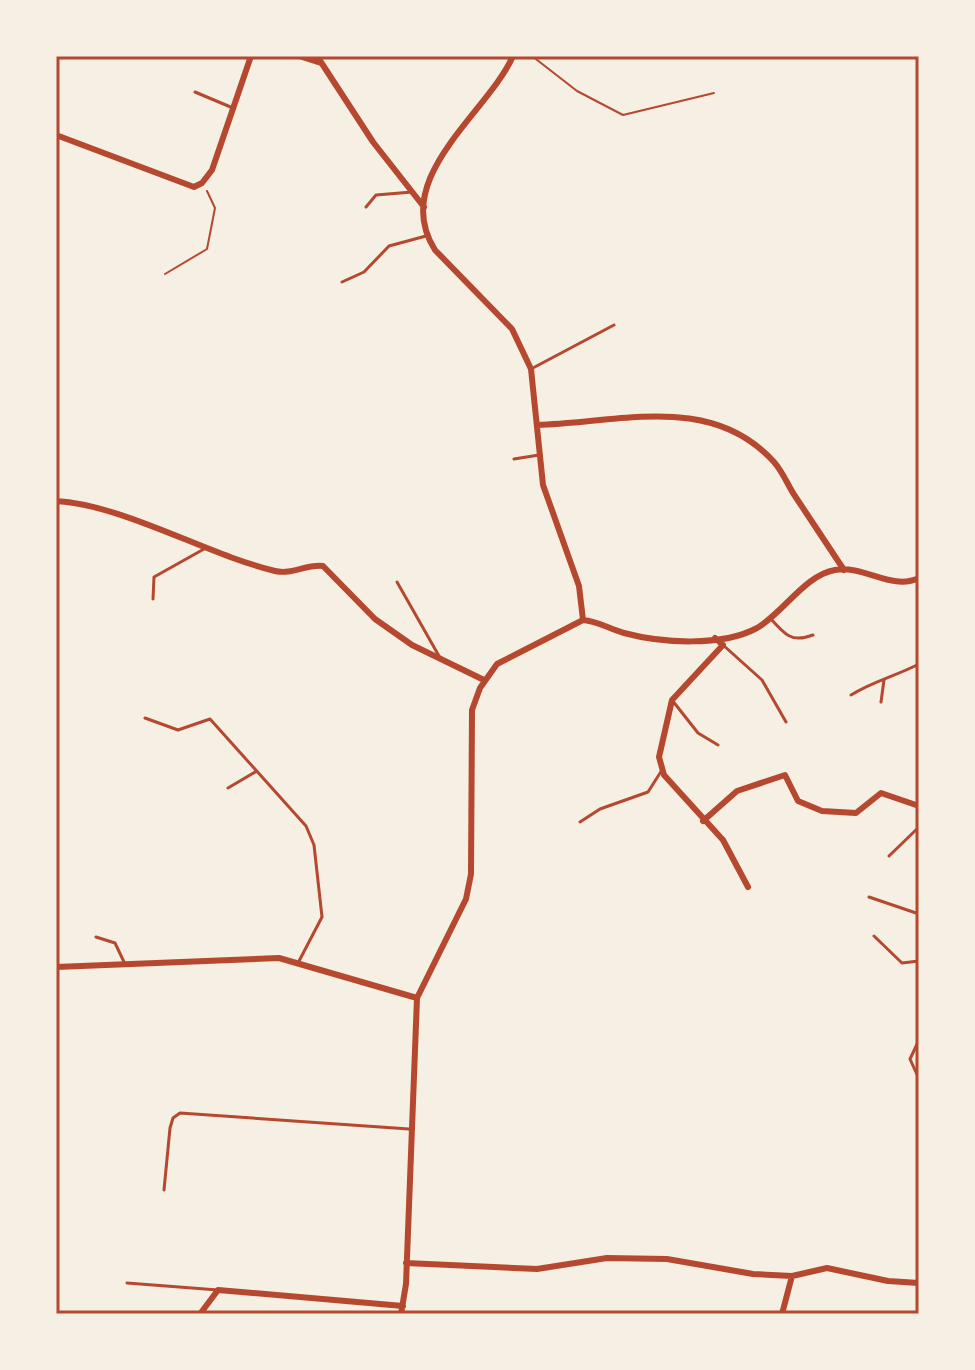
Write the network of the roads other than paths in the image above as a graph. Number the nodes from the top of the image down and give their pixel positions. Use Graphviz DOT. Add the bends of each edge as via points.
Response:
graph roads {
  1 [pos="251,56"];
  2 [pos="299,56"];
  3 [pos="317,56"];
  4 [pos="513,56"];
  5 [pos="321,63"];
  6 [pos="195,92"];
  7 [pos="233,108"];
  8 [pos="56,135"];
  9 [pos="412,192"];
  10 [pos="366,207"];
  11 [pos="424,207"];
  12 [pos="426,236"];
  13 [pos="342,282"];
  14 [pos="614,325"];
  15 [pos="531,369"];
  16 [pos="537,425"];
  17 [pos="539,455"];
  18 [pos="514,459"];
  19 [pos="56,501"];
  20 [pos="204,549"];
  21 [pos="844,570"];
  22 [pos="919,578"];
  23 [pos="397,582"];
  24 [pos="153,599"];
  25 [pos="771,619"];
  26 [pos="583,620"];
  27 [pos="813,635"];
  28 [pos="715,638"];
  29 [pos="723,645"];
  30 [pos="440,659"];
  31 [pos="919,664"];
  32 [pos="484,680"];
  33 [pos="884,680"];
  34 [pos="851,695"];
  35 [pos="672,700"];
  36 [pos="881,702"];
  37 [pos="145,718"];
  38 [pos="786,722"];
  39 [pos="718,745"];
  40 [pos="662,770"];
  41 [pos="257,771"];
  42 [pos="228,788"];
  43 [pos="919,806"];
  44 [pos="703,821"];
  45 [pos="580,822"];
  46 [pos="919,827"];
  47 [pos="889,856"];
  48 [pos="748,887"];
  49 [pos="869,897"];
  50 [pos="919,914"];
  51 [pos="874,936"];
  52 [pos="96,937"];
  53 [pos="919,961"];
  54 [pos="298,963"];
  55 [pos="125,964"];
  56 [pos="56,967"];
  57 [pos="417,998"];
  58 [pos="919,1040"];
  59 [pos="919,1079"];
  60 [pos="409,1129"];
  61 [pos="164,1190"];
  62 [pos="406,1263"];
  63 [pos="792,1276"];
  64 [pos="127,1283"];
  65 [pos="919,1283"];
  66 [pos="218,1290"];
  67 [pos="402,1311"];
  68 [pos="200,1314"];
  69 [pos="415,1314"];
  70 [pos="782,1314"];
  1 -- 7 [label="street"];
  2 -- 5 [label="street"];
  3 -- 5 [label="street"];
  4 -- 11 [label="street" via="446,148 432,173"];
  5 -- 9 [label="street"];
  6 -- 7 [label="lane"];
  7 -- 8 [label="street" via="212,170 202,183 187,186"];
  9 -- 10 [label="lane" via="376,195"];
  9 -- 11 [label="street"];
  11 -- 12 [label="street"];
  12 -- 13 [label="lane" via="389,246 364,272"];
  12 -- 15 [label="street" via="512,329"];
  14 -- 15 [label="lane"];
  15 -- 16 [label="street"];
  16 -- 17 [label="street"];
  16 -- 21 [label="street" via="656,416 722,425 746,437 776,464"];
  17 -- 18 [label="lane"];
  17 -- 26 [label="street" via="554,522 579,586"];
  19 -- 20 [label="street" via="108,511"];
  20 -- 24 [label="lane" via="154,577"];
  20 -- 30 [label="street" via="281,573 323,566 365,611"];
  21 -- 22 [label="street" via="901,583"];
  21 -- 25 [label="street" via="817,578"];
  23 -- 30 [label="lane"];
  25 -- 27 [label="lane" via="791,638"];
  25 -- 28 [label="street" via="739,635"];
  26 -- 28 [label="street" via="644,637"];
  26 -- 32 [label="street" via="497,664"];
  28 -- 29 [label="street"];
  29 -- 35 [label="street"];
  29 -- 38 [label="lane" via="762,680"];
  30 -- 32 [label="street"];
  31 -- 33 [label="lane"];
  32 -- 57 [label="street" via="472,710 471,874 466,899"];
  33 -- 34 [label="lane" via="872,681"];
  33 -- 36 [label="lane"];
  35 -- 39 [label="lane" via="698,733"];
  35 -- 40 [label="street" via="659,757"];
  37 -- 41 [label="lane" via="178,730 210,719"];
  40 -- 44 [label="street"];
  40 -- 45 [label="lane" via="648,792"];
  41 -- 42 [label="lane"];
  41 -- 54 [label="lane" via="289,803 314,845 322,917"];
  43 -- 44 [label="street" via="881,793 856,813 822,811 798,801 785,775 737,791"];
  44 -- 48 [label="street" via="723,840"];
  46 -- 47 [label="lane"];
  49 -- 50 [label="lane"];
  51 -- 53 [label="lane" via="902,963"];
  52 -- 55 [label="lane" via="115,943"];
  54 -- 55 [label="street" via="272,958"];
  54 -- 57 [label="street"];
  55 -- 56 [label="street"];
  57 -- 60 [label="street"];
  58 -- 59 [label="lane" via="910,1059"];
  60 -- 61 [label="lane" via="180,1113 170,1128"];
  60 -- 62 [label="street"];
  62 -- 63 [label="street" via="537,1269 617,1257"];
  62 -- 67 [label="street"];
  63 -- 65 [label="street" via="827,1268"];
  63 -- 70 [label="street"];
  64 -- 66 [label="lane"];
  66 -- 67 [label="street"];
  66 -- 68 [label="street"];
  67 -- 69 [label="lane"];
}
